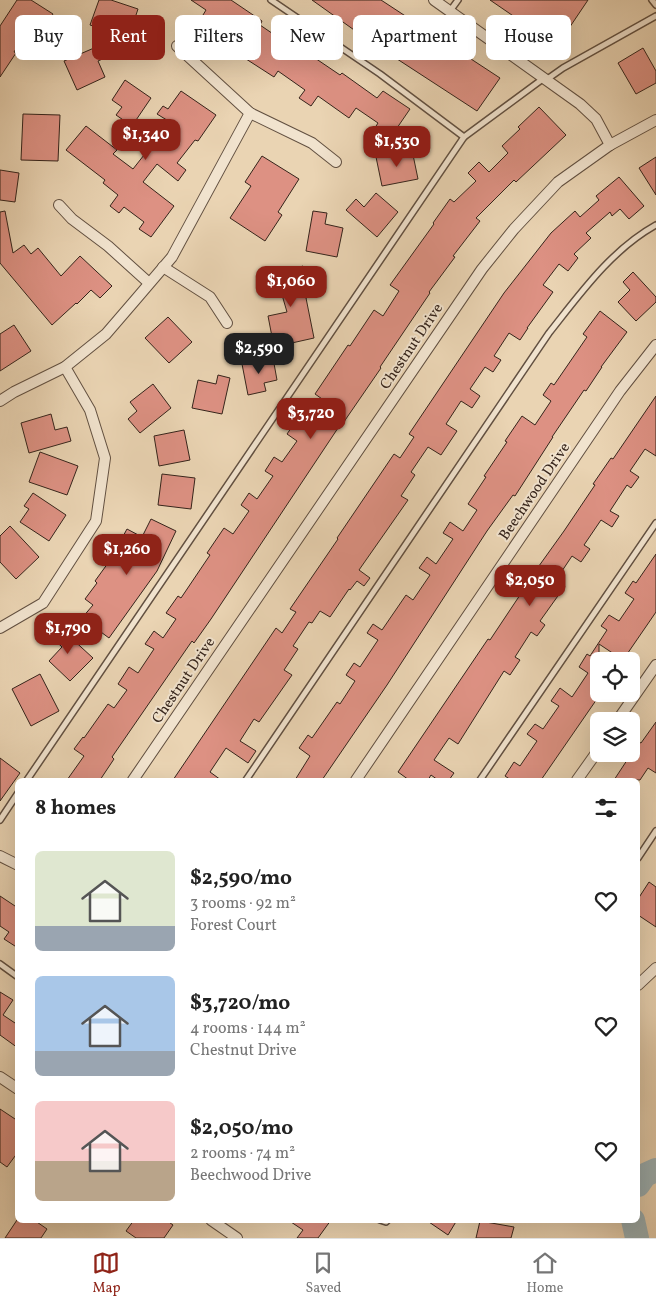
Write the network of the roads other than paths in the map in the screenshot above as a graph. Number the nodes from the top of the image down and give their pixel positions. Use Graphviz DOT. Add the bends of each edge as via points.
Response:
graph roads {
  1 [pos="271,0"];
  2 [pos="434,0"];
  3 [pos="458,0"];
  4 [pos="652,0"];
  5 [pos="656,5"];
  6 [pos="450,12"];
  7 [pos="656,16"];
  8 [pos="192,60"];
  9 [pos="545,79"];
  10 [pos="250,113"];
  11 [pos="656,120"];
  12 [pos="464,137"];
  13 [pos="610,145"];
  14 [pos="336,162"];
  15 [pos="59,205"];
  16 [pos="656,225"];
  17 [pos="163,267"];
  18 [pos="149,283"];
  19 [pos="227,323"];
  20 [pos="656,345"];
  21 [pos="64,367"];
  22 [pos="0,401"];
  23 [pos="656,523"];
  24 [pos="0,628"];
  25 [pos="656,665"];
  26 [pos="624,712"];
  27 [pos="590,761"];
  28 [pos="28,778"];
  29 [pos="134,778"];
  30 [pos="247,778"];
  31 [pos="357,778"];
  32 [pos="481,778"];
  33 [pos="578,778"];
  34 [pos="15,798"];
  35 [pos="0,820"];
  36 [pos="656,831"];
  37 [pos="640,855"];
  38 [pos="0,856"];
  39 [pos="15,864"];
  40 [pos="0,964"];
  41 [pos="656,968"];
  42 [pos="15,975"];
  43 [pos="640,983"];
  44 [pos="0,1077"];
  45 [pos="15,1087"];
  46 [pos="215,1223"];
  47 [pos="237,1238"];
  1 -- 12 [label="lane" via="380,74"];
  2 -- 6 [label="street"];
  3 -- 6 [label="lane"];
  4 -- 5 [label="lane"];
  6 -- 9 [label="street"];
  7 -- 9 [label="lane"];
  8 -- 10 [label="street"];
  9 -- 12 [label="lane"];
  9 -- 13 [label="street" via="596,119"];
  10 -- 14 [label="street" via="312,143"];
  10 -- 17 [label="street" via="172,257"];
  11 -- 13 [label="street, Chestnut Drive"];
  12 -- 28 [label="lane"];
  13 -- 29 [label="street, Chestnut Drive" via="558,182 482,269"];
  15 -- 18 [label="street"];
  16 -- 30 [label="lane" via="620,252 590,282 549,333"];
  17 -- 18 [label="street"];
  17 -- 19 [label="street" via="210,297"];
  18 -- 21 [label="street" via="106,334"];
  20 -- 31 [label="street, Beechwood Drive" via="620,391"];
  21 -- 22 [label="street"];
  21 -- 24 [label="street" via="90,410 105,458 96,522 43,603"];
  23 -- 32 [label="lane"];
  25 -- 26 [label="street"];
  27 -- 33 [label="street"];
  34 -- 35 [label="lane"];
  36 -- 37 [label="lane"];
  38 -- 39 [label="street"];
  40 -- 42 [label="lane"];
  41 -- 43 [label="street"];
  44 -- 45 [label="street"];
  46 -- 47 [label="street"];
}
